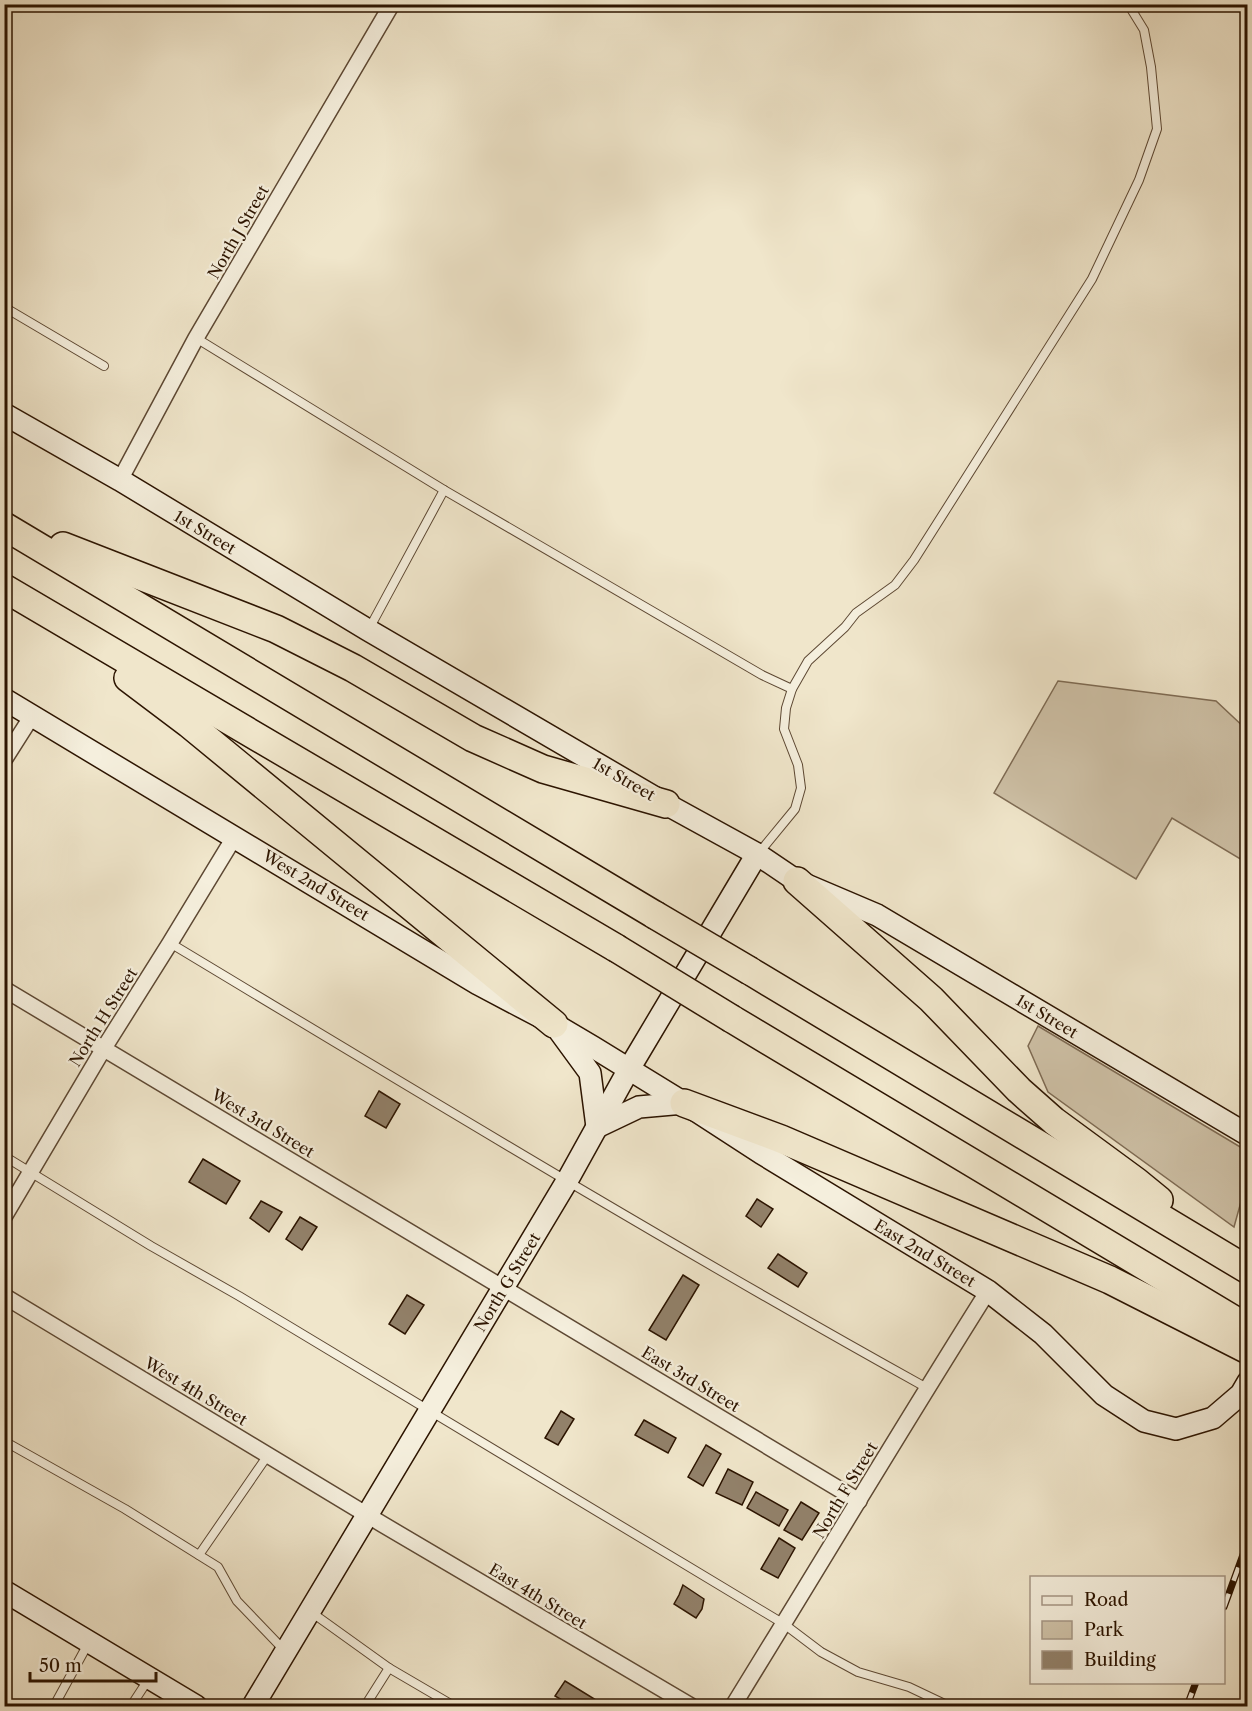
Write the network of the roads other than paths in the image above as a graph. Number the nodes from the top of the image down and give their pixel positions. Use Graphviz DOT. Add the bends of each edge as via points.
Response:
graph roads {
  1 [pos="392,4"];
  2 [pos="1128,4"];
  3 [pos="4,307"];
  4 [pos="196,338"];
  5 [pos="104,366"];
  6 [pos="4,414"];
  7 [pos="120,480"];
  8 [pos="444,490"];
  9 [pos="4,524"];
  10 [pos="10,592"];
  11 [pos="368,630"];
  12 [pos="792,689"];
  13 [pos="4,699"];
  14 [pos="32,716"];
  15 [pos="4,760"];
  16 [pos="666,804"];
  17 [pos="235,836"];
  18 [pos="757,854"];
  19 [pos="797,881"];
  20 [pos="170,944"];
  21 [pos="4,989"];
  22 [pos="554,1024"];
  23 [pos="104,1048"];
  24 [pos="629,1069"];
  25 [pos="684,1102"];
  26 [pos="597,1127"];
  27 [pos="1248,1135"];
  28 [pos="4,1156"];
  29 [pos="31,1172"];
  30 [pos="567,1181"];
  31 [pos="4,1217"];
  32 [pos="1237,1263"];
  33 [pos="503,1288"];
  34 [pos="988,1292"];
  35 [pos="4,1296"];
  36 [pos="1241,1335"];
  37 [pos="1248,1382"];
  38 [pos="927,1388"];
  39 [pos="431,1411"];
  40 [pos="4,1441"];
  41 [pos="268,1455"];
  42 [pos="860,1501"];
  43 [pos="368,1515"];
  44 [pos="200,1555"];
  45 [pos="4,1591"];
  46 [pos="310,1611"];
  47 [pos="784,1624"];
  48 [pos="89,1642"];
  49 [pos="286,1652"];
  50 [pos="389,1668"];
  51 [pos="149,1678"];
  52 [pos="54,1707"];
  53 [pos="131,1707"];
  54 [pos="196,1707"];
  55 [pos="253,1707"];
  56 [pos="364,1707"];
  57 [pos="454,1707"];
  58 [pos="691,1707"];
  59 [pos="733,1707"];
  60 [pos="949,1707"];
  1 -- 4 [label="street, North J Street"];
  2 -- 12 [label="lane" via="1144,30 1157,129 1139,180 1092,279 914,560 895,585 856,613 808,661"];
  3 -- 5 [label="lane"];
  4 -- 7 [label="street, North J Street"];
  4 -- 8 [label="lane"];
  6 -- 7 [label="street, 1st Street"];
  7 -- 11 [label="street, 1st Street"];
  8 -- 11 [label="lane"];
  8 -- 12 [label="lane"];
  9 -- 16 [label="highway" via="276,629 473,738 543,769"];
  9 -- 32 [label="highway, bridge"];
  10 -- 22 [label="highway" via="189,724"];
  10 -- 36 [label="highway, bridge" via="616,948"];
  11 -- 16 [label="street, 1st Street"];
  12 -- 18 [label="lane" via="784,729 798,765 801,788 795,809"];
  13 -- 14 [label="street, West 2nd Street"];
  14 -- 15 [label="street"];
  14 -- 17 [label="street, West 2nd Street"];
  16 -- 18 [label="street, 1st Street"];
  17 -- 20 [label="street, North H Street"];
  17 -- 22 [label="street, West 2nd Street" via="478,984"];
  18 -- 19 [label="street, 1st Street"];
  18 -- 24 [label="street, North G Street"];
  19 -- 27 [label="street, 1st Street" via="877,915"];
  19 -- 32 [label="highway" via="931,999 1054,1121"];
  20 -- 23 [label="street, North H Street"];
  20 -- 30 [label="lane"];
  21 -- 23 [label="street, West 3rd Street"];
  22 -- 24 [label="street, West 2nd Street"];
  22 -- 26 [label="street" via="590,1073"];
  23 -- 29 [label="street, North H Street"];
  23 -- 33 [label="street, West 3rd Street"];
  24 -- 25 [label="street, East 2nd Street"];
  24 -- 26 [label="street, North G Street"];
  25 -- 26 [label="street" via="639,1107"];
  25 -- 34 [label="street, East 2nd Street"];
  25 -- 36 [label="highway"];
  26 -- 30 [label="street, North G Street"];
  28 -- 29 [label="lane"];
  29 -- 31 [label="street, North H Street"];
  29 -- 39 [label="lane"];
  30 -- 33 [label="street, North G Street"];
  30 -- 38 [label="lane"];
  33 -- 39 [label="street, North G Street"];
  33 -- 42 [label="street, East 3rd Street"];
  34 -- 37 [label="street, East 2nd Street" via="1043,1334 1104,1395 1144,1421 1176,1429 1213,1418 1241,1394"];
  34 -- 38 [label="street, North F Street"];
  35 -- 41 [label="street, West 4th Street"];
  38 -- 42 [label="street, North F Street"];
  39 -- 43 [label="street, North G Street"];
  39 -- 47 [label="lane"];
  40 -- 44 [label="lane"];
  41 -- 43 [label="street, West 4th Street"];
  41 -- 44 [label="lane"];
  42 -- 47 [label="street, North F Street"];
  43 -- 46 [label="street, North G Street"];
  43 -- 58 [label="street, East 4th Street"];
  44 -- 49 [label="lane" via="218,1567 237,1601"];
  45 -- 48 [label="street"];
  46 -- 49 [label="street, North G Street"];
  46 -- 50 [label="lane"];
  47 -- 59 [label="street, North F Street"];
  47 -- 60 [label="lane" via="821,1652 858,1672 909,1687"];
  48 -- 51 [label="street"];
  48 -- 52 [label="lane"];
  49 -- 55 [label="street, North G Street"];
  50 -- 56 [label="lane"];
  50 -- 57 [label="lane"];
  51 -- 53 [label="lane"];
  51 -- 54 [label="street"];
}
